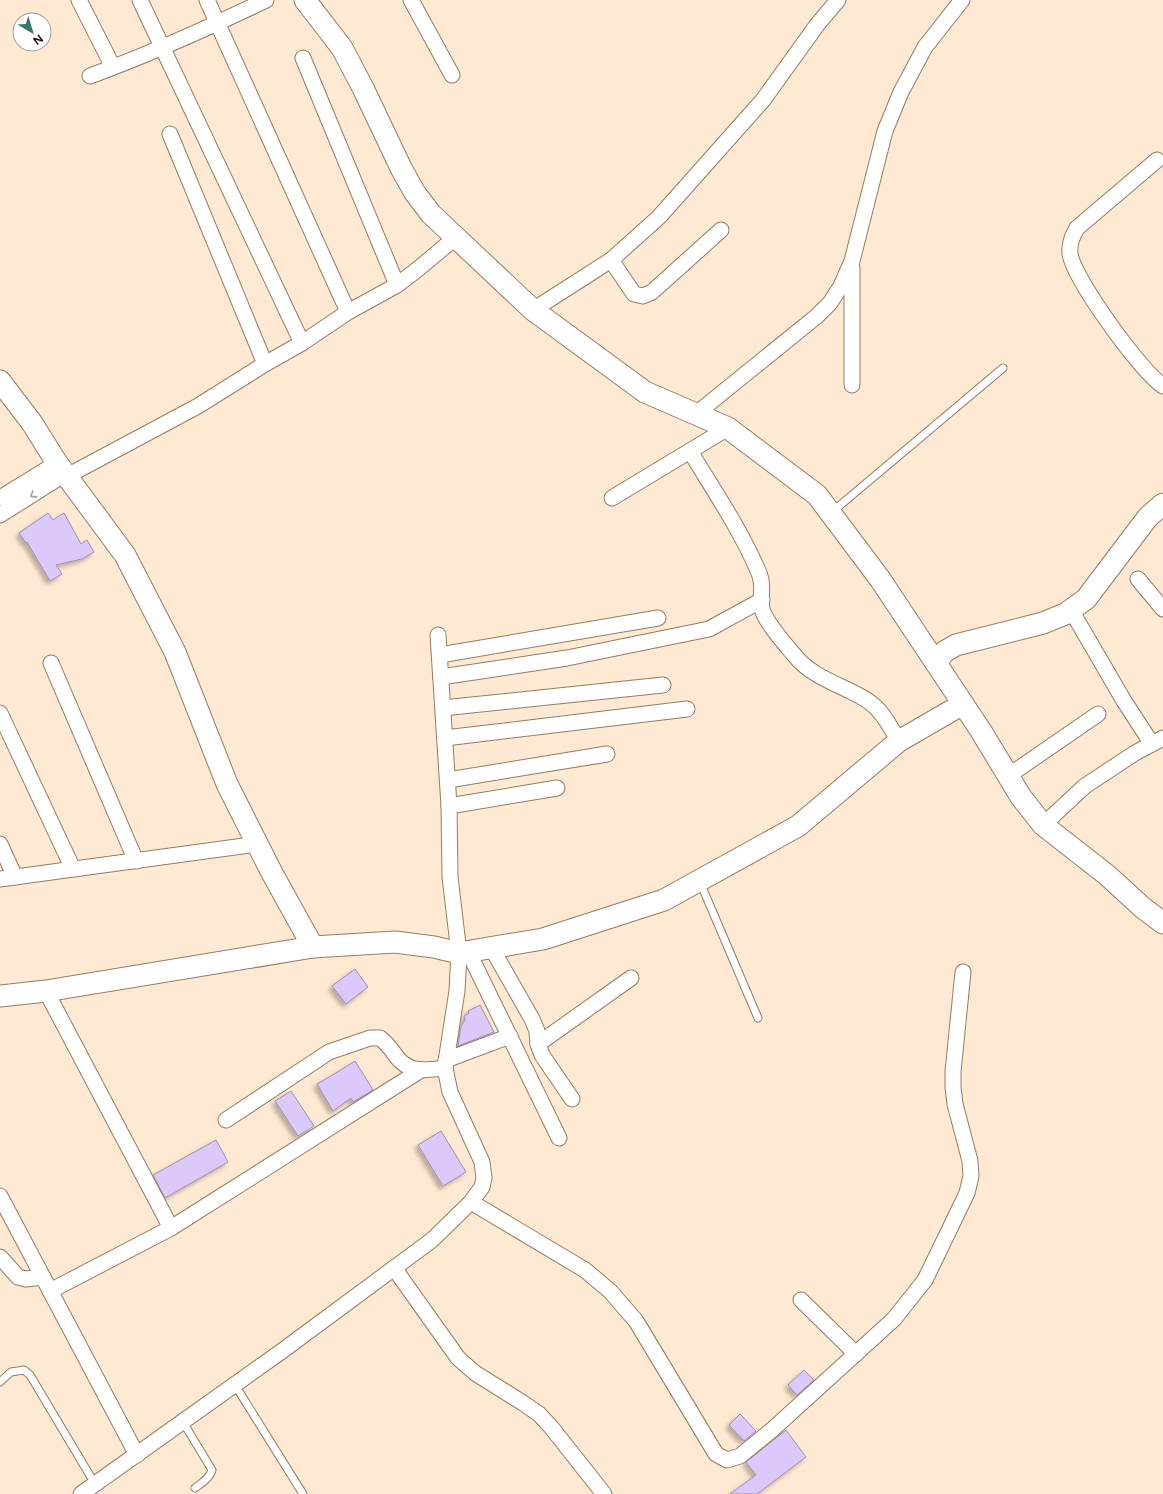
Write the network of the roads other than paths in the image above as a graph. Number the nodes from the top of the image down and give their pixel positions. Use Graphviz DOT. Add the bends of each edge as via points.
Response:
graph roads {
  1 [pos="79,0"];
  2 [pos="140,0"];
  3 [pos="207,0"];
  4 [pos="266,0"];
  5 [pos="305,0"];
  6 [pos="411,0"];
  7 [pos="838,0"];
  8 [pos="962,0"];
  9 [pos="217,24"];
  10 [pos="162,47"];
  11 [pos="303,58"];
  12 [pos="113,68"];
  13 [pos="452,75"];
  14 [pos="90,76"];
  15 [pos="170,134"];
  16 [pos="1157,160"];
  17 [pos="721,230"];
  18 [pos="455,238"];
  19 [pos="611,260"];
  20 [pos="852,261"];
  21 [pos="397,285"];
  22 [pos="533,310"];
  23 [pos="348,312"];
  24 [pos="302,343"];
  25 [pos="265,364"];
  26 [pos="1003,368"];
  27 [pos="0,381"];
  28 [pos="852,385"];
  29 [pos="1163,386"];
  30 [pos="696,414"];
  31 [pos="728,428"];
  32 [pos="690,451"];
  33 [pos="63,471"];
  34 [pos="0,498"];
  35 [pos="612,498"];
  36 [pos="1163,504"];
  37 [pos="830,513"];
  38 [pos="0,515"];
  39 [pos="1138,579"];
  40 [pos="762,600"];
  41 [pos="1163,609"];
  42 [pos="1071,610"];
  43 [pos="658,618"];
  44 [pos="438,635"];
  45 [pos="440,655"];
  46 [pos="936,663"];
  47 [pos="51,664"];
  48 [pos="441,677"];
  49 [pos="663,685"];
  50 [pos="963,704"];
  51 [pos="443,708"];
  52 [pos="687,709"];
  53 [pos="0,713"];
  54 [pos="1098,714"];
  55 [pos="445,738"];
  56 [pos="899,741"];
  57 [pos="1157,741"];
  58 [pos="606,754"];
  59 [pos="1008,776"];
  60 [pos="448,780"];
  61 [pos="557,788"];
  62 [pos="449,806"];
  63 [pos="1044,825"];
  64 [pos="0,844"];
  65 [pos="258,844"];
  66 [pos="136,861"];
  67 [pos="73,869"];
  68 [pos="15,877"];
  69 [pos="0,879"];
  70 [pos="699,880"];
  71 [pos="1163,923"];
  72 [pos="313,947"];
  73 [pos="491,948"];
  74 [pos="464,952"];
  75 [pos="963,972"];
  76 [pos="631,978"];
  77 [pos="46,991"];
  78 [pos="0,996"];
  79 [pos="758,1018"];
  80 [pos="510,1036"];
  81 [pos="538,1044"];
  82 [pos="446,1064"];
  83 [pos="420,1070"];
  84 [pos="572,1100"];
  85 [pos="226,1120"];
  86 [pos="559,1138"];
  87 [pos="0,1196"];
  88 [pos="471,1202"];
  89 [pos="171,1228"];
  90 [pos="0,1257"];
  91 [pos="394,1268"];
  92 [pos="43,1277"];
  93 [pos="50,1291"];
  94 [pos="801,1300"];
  95 [pos="856,1354"];
  96 [pos="0,1382"];
  97 [pos="235,1385"];
  98 [pos="183,1422"];
  99 [pos="137,1455"];
  100 [pos="95,1484"];
  101 [pos="195,1488"];
  102 [pos="82,1494"];
  103 [pos="303,1494"];
  104 [pos="604,1494"];
  1 -- 12 [label="street"];
  2 -- 10 [label="street"];
  3 -- 9 [label="street"];
  4 -- 9 [label="street"];
  5 -- 18 [label="street" via="342,48 415,193"];
  6 -- 13 [label="street"];
  7 -- 19 [label="street" via="816,25 763,100 659,217"];
  8 -- 20 [label="street" via="925,47 901,92 885,131"];
  9 -- 10 [label="street"];
  9 -- 23 [label="street"];
  10 -- 12 [label="street"];
  10 -- 24 [label="street"];
  11 -- 21 [label="street"];
  12 -- 14 [label="street"];
  15 -- 25 [label="street"];
  16 -- 29 [label="street" via="1077,228 1070,241 1070,255 1075,270 1106,319 1152,377"];
  17 -- 19 [label="street" via="652,292 643,296 634,294"];
  18 -- 21 [label="street"];
  18 -- 22 [label="street"];
  19 -- 22 [label="street"];
  20 -- 28 [label="street"];
  20 -- 30 [label="street" via="841,286 830,303 817,316"];
  21 -- 23 [label="street"];
  22 -- 30 [label="street" via="645,392"];
  23 -- 24 [label="street"];
  24 -- 25 [label="street"];
  25 -- 33 [label="street" via="198,406"];
  26 -- 37 [label="lane"];
  27 -- 33 [label="street" via="32,423"];
  30 -- 31 [label="street"];
  31 -- 32 [label="street"];
  31 -- 37 [label="street" via="817,495"];
  32 -- 35 [label="street"];
  32 -- 40 [label="street" via="737,529 759,573 763,585"];
  33 -- 34 [label="street"];
  33 -- 38 [label="street, one-way"];
  33 -- 65 [label="street" via="125,555 176,652 227,784"];
  36 -- 42 [label="street" via="1148,517 1086,599"];
  37 -- 46 [label="street" via="880,579"];
  39 -- 41 [label="street"];
  40 -- 48 [label="street" via="709,630 568,658"];
  40 -- 56 [label="street" via="766,616 796,657 820,677 872,704"];
  42 -- 46 [label="street" via="1043,623 956,645 944,652"];
  42 -- 57 [label="street" via="1124,701"];
  43 -- 45 [label="street"];
  44 -- 45 [label="street"];
  45 -- 48 [label="street"];
  46 -- 50 [label="street"];
  47 -- 66 [label="street"];
  48 -- 51 [label="street"];
  49 -- 51 [label="street"];
  50 -- 56 [label="street"];
  50 -- 59 [label="street"];
  51 -- 55 [label="street"];
  52 -- 55 [label="street"];
  53 -- 67 [label="street"];
  54 -- 59 [label="street"];
  55 -- 60 [label="street"];
  56 -- 70 [label="street" via="798,826"];
  57 -- 63 [label="street" via="1085,786"];
  58 -- 60 [label="street"];
  59 -- 63 [label="street"];
  60 -- 62 [label="street"];
  61 -- 62 [label="street"];
  62 -- 74 [label="street" via="450,877"];
  63 -- 71 [label="street" via="1107,874"];
  64 -- 68 [label="street"];
  65 -- 66 [label="street"];
  65 -- 72 [label="street"];
  66 -- 67 [label="street"];
  67 -- 68 [label="street"];
  68 -- 69 [label="street"];
  70 -- 73 [label="street" via="664,900 543,939"];
  70 -- 79 [label="lane"];
  72 -- 74 [label="street" via="395,942"];
  72 -- 77 [label="street"];
  73 -- 74 [label="street"];
  73 -- 81 [label="street" via="532,1019 537,1030"];
  74 -- 80 [label="street"];
  74 -- 82 [label="street"];
  75 -- 95 [label="street" via="952,1087 970,1161 971,1176 967,1193 925,1280 894,1319"];
  76 -- 81 [label="street"];
  77 -- 78 [label="street"];
  77 -- 89 [label="street"];
  80 -- 82 [label="street"];
  80 -- 86 [label="street"];
  81 -- 84 [label="street" via="542,1055"];
  82 -- 83 [label="street"];
  82 -- 88 [label="street" via="450,1092 482,1162 482,1187"];
  83 -- 85 [label="street" via="407,1067 380,1038 370,1038 329,1052"];
  83 -- 89 [label="street"];
  87 -- 92 [label="street"];
  88 -- 91 [label="street" via="432,1240"];
  88 -- 95 [label="street" via="585,1270 610,1291 636,1321 716,1454 727,1460 740,1456 773,1429"];
  89 -- 93 [label="street"];
  90 -- 92 [label="street" via="18,1277"];
  91 -- 97 [label="street"];
  91 -- 104 [label="street" via="458,1358 475,1373 539,1414"];
  92 -- 93 [label="street"];
  93 -- 99 [label="street"];
  94 -- 95 [label="street"];
  96 -- 100 [label="lane" via="11,1372 24,1370 30,1375"];
  97 -- 98 [label="street"];
  97 -- 103 [label="lane"];
  98 -- 99 [label="street"];
  98 -- 101 [label="lane" via="212,1470 211,1474"];
  99 -- 100 [label="street"];
  100 -- 102 [label="street"];
}
